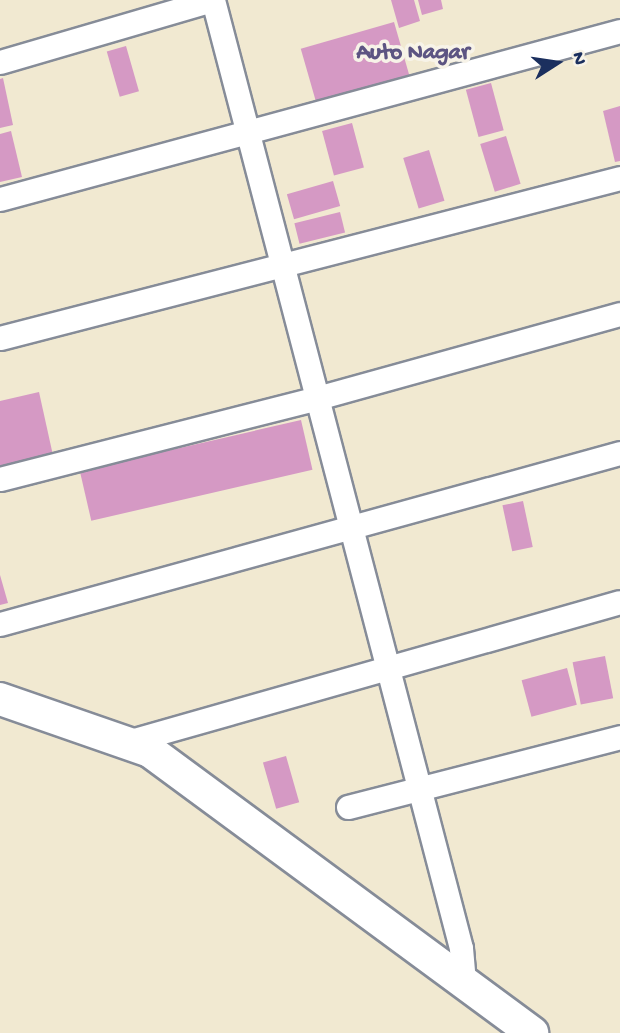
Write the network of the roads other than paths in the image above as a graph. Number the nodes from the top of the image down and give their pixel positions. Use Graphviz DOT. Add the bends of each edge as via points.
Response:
graph roads {
  1 [pos="213,0"];
  2 [pos="620,31"];
  3 [pos="0,62"];
  4 [pos="247,132"];
  5 [pos="620,178"];
  6 [pos="0,199"];
  7 [pos="284,264"];
  8 [pos="620,314"];
  9 [pos="0,338"];
  10 [pos="317,398"];
  11 [pos="620,453"];
  12 [pos="0,479"];
  13 [pos="351,527"];
  14 [pos="620,602"];
  15 [pos="0,624"];
  16 [pos="388,668"];
  17 [pos="0,699"];
  18 [pos="620,737"];
  19 [pos="127,742"];
  20 [pos="419,789"];
  21 [pos="348,807"];
  22 [pos="464,981"];
  23 [pos="531,1033"];
  1 -- 3 [label="street"];
  1 -- 4 [label="street"];
  2 -- 4 [label="street"];
  4 -- 6 [label="street"];
  4 -- 7 [label="street"];
  5 -- 7 [label="street"];
  7 -- 9 [label="street"];
  7 -- 10 [label="street"];
  8 -- 10 [label="street"];
  10 -- 12 [label="street"];
  10 -- 13 [label="street"];
  11 -- 13 [label="street"];
  13 -- 15 [label="street"];
  13 -- 16 [label="street"];
  14 -- 16 [label="street"];
  16 -- 19 [label="street"];
  16 -- 20 [label="street"];
  17 -- 19 [label="main road"];
  18 -- 20 [label="street"];
  19 -- 22 [label="main road" via="167,762"];
  20 -- 21 [label="street"];
  20 -- 22 [label="street" via="461,948"];
  22 -- 23 [label="main road"];
}
